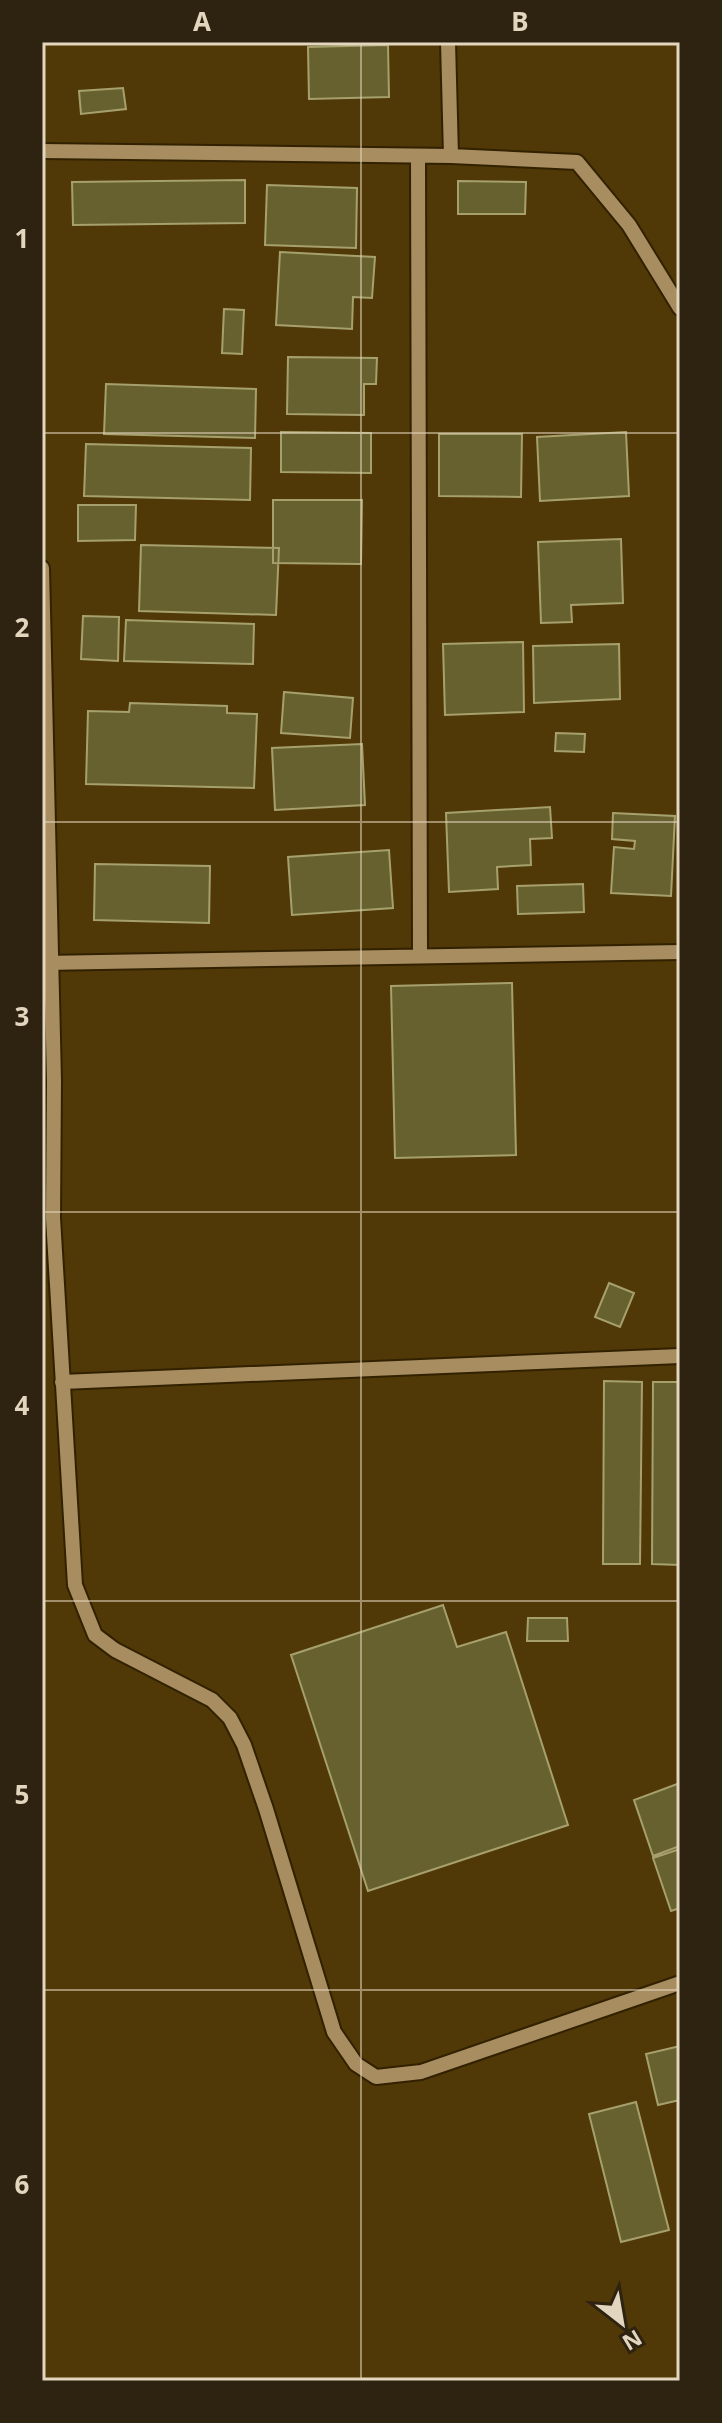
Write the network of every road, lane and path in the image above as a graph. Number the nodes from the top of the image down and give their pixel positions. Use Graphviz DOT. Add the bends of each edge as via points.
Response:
graph roads {
  1 [pos="448,42"];
  2 [pos="42,151"];
  3 [pos="418,156"];
  4 [pos="451,156"];
  5 [pos="680,308"];
  6 [pos="42,568"];
  7 [pos="42,584"];
  8 [pos="680,952"];
  9 [pos="420,956"];
  10 [pos="46,963"];
  11 [pos="680,1356"];
  12 [pos="62,1382"];
  13 [pos="680,1983"];
  1 -- 4 [label="street"];
  2 -- 3 [label="street"];
  3 -- 4 [label="street"];
  3 -- 9 [label="street"];
  4 -- 5 [label="street" via="577,162 629,225"];
  6 -- 7 [label="street"];
  7 -- 10 [label="street"];
  8 -- 9 [label="street"];
  9 -- 10 [label="street"];
  10 -- 12 [label="street"];
  11 -- 12 [label="street"];
  12 -- 13 [label="street" via="75,1585 95,1635 212,1700 230,1718 266,1809 334,2032 356,2064 376,2077 421,2072"];
}
